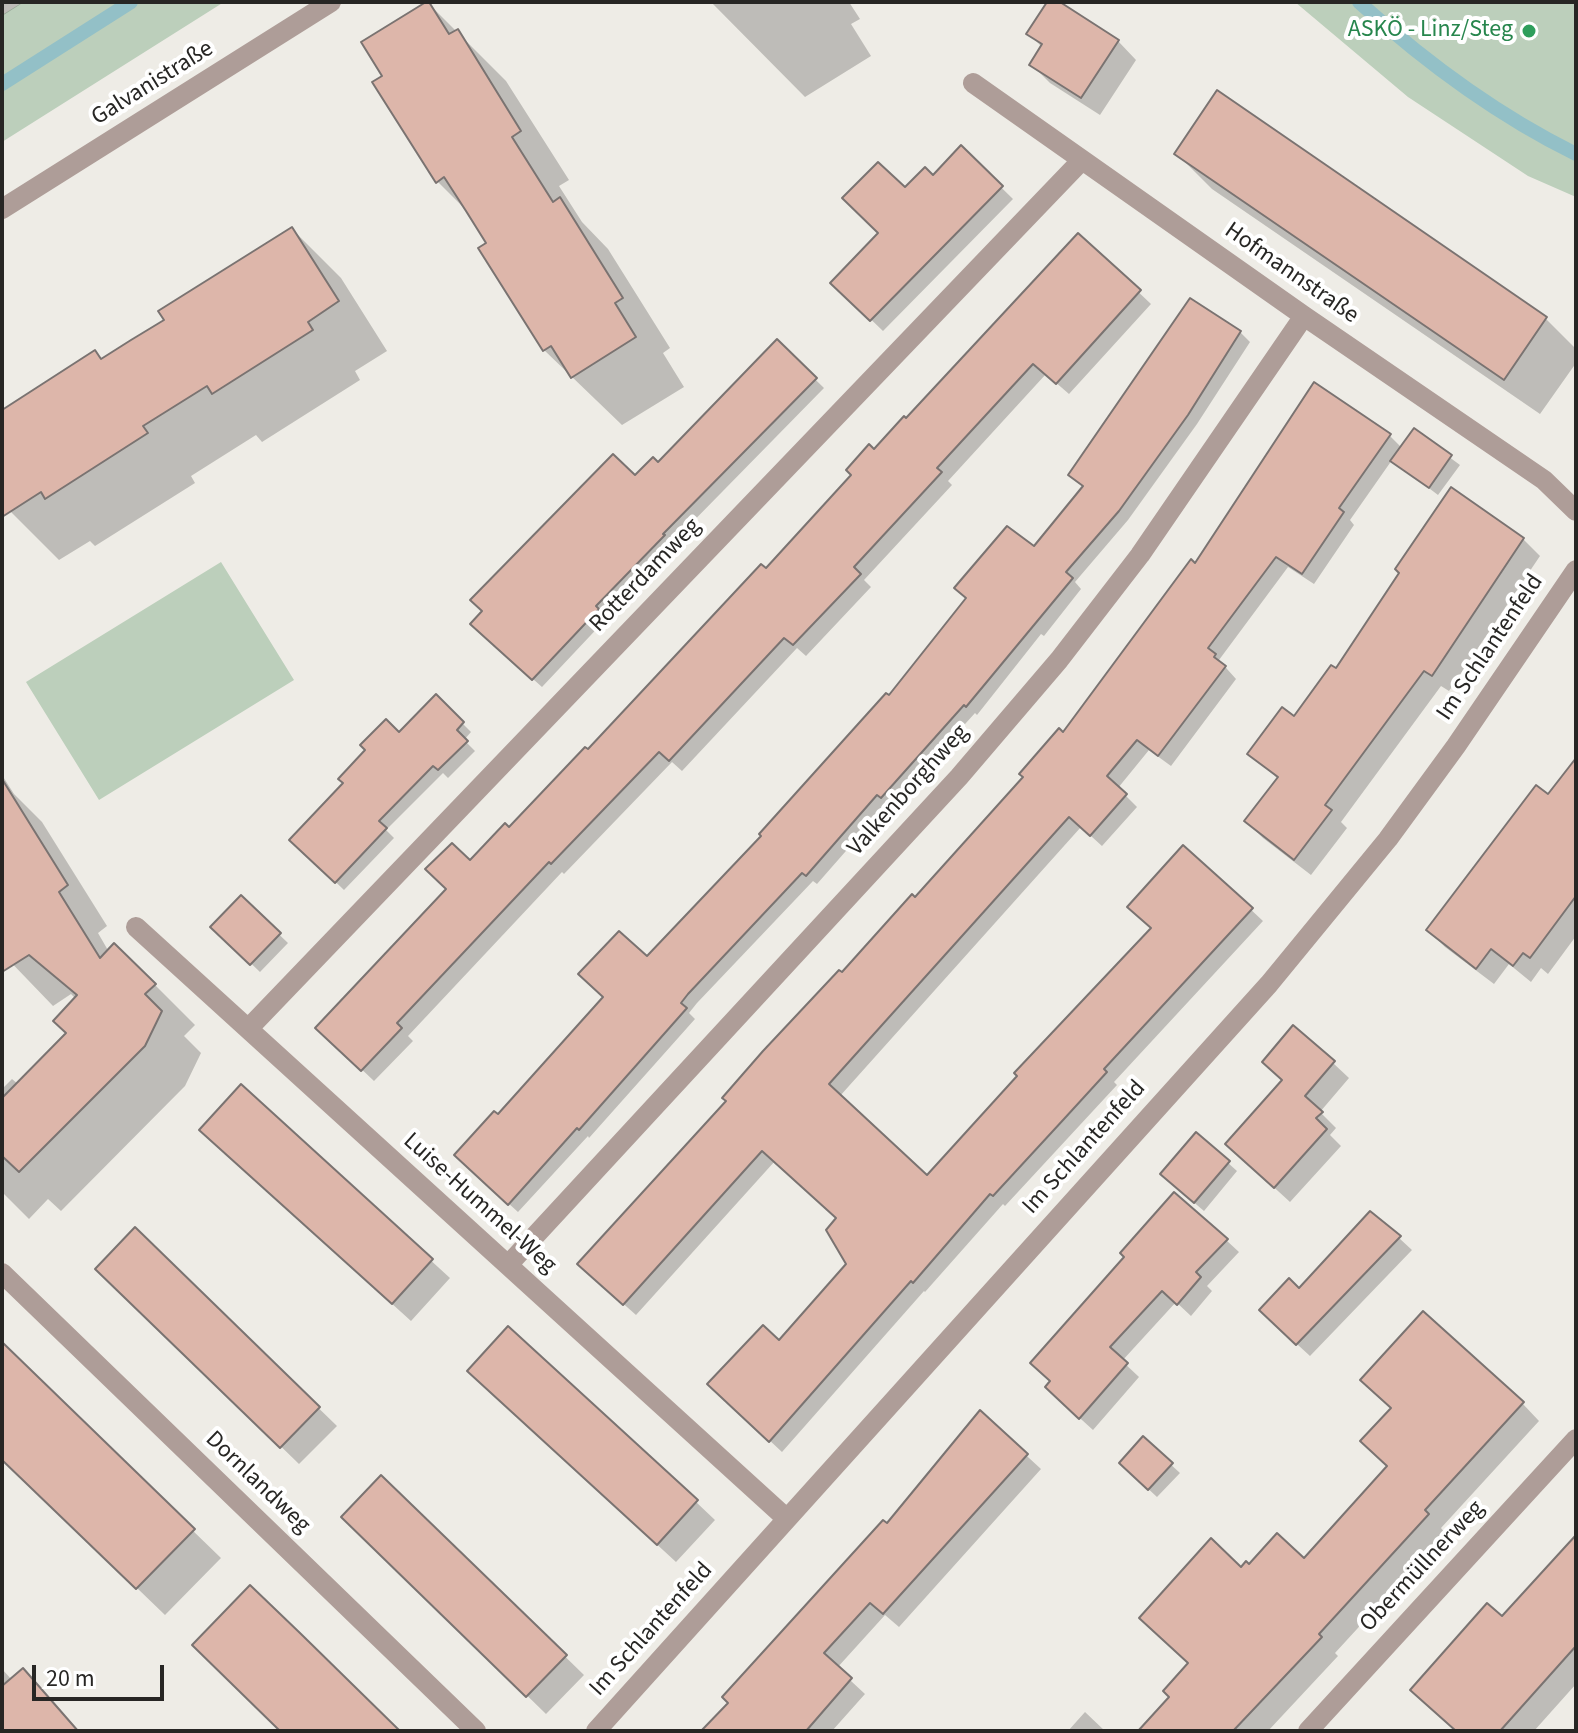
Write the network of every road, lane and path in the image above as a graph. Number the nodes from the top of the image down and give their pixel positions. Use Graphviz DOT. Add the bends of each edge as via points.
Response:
graph roads {
  1 [pos="331,2"];
  2 [pos="973,83"];
  3 [pos="1082,160"];
  4 [pos="2,209"];
  5 [pos="1304,316"];
  6 [pos="1576,511"];
  7 [pos="1576,570"];
  8 [pos="136,927"];
  9 [pos="248,1029"];
  10 [pos="508,1265"];
  11 [pos="2,1273"];
  12 [pos="1576,1439"];
  13 [pos="787,1519"];
  14 [pos="476,1731"];
  15 [pos="596,1731"];
  16 [pos="1308,1731"];
  1 -- 4 [label="street, Galvanistraße"];
  2 -- 3 [label="street, Hofmannstraße"];
  3 -- 5 [label="street, Hofmannstraße"];
  3 -- 9 [label="street, Rotterdamweg"];
  5 -- 6 [label="street, Hofmannstraße" via="1544,480"];
  5 -- 10 [label="street, Valkenborghweg" via="1140,555 1059,660 959,777"];
  7 -- 13 [label="street, Im Schlantenfeld" via="1388,839 1269,984"];
  8 -- 9 [label="street, Luise-Hummel-Weg"];
  9 -- 10 [label="street, Luise-Hummel-Weg"];
  10 -- 13 [label="street, Luise-Hummel-Weg"];
  11 -- 14 [label="street, Dornlandweg"];
  12 -- 16 [label="street, Obermüllnerweg"];
  13 -- 15 [label="street, Im Schlantenfeld"];
}
